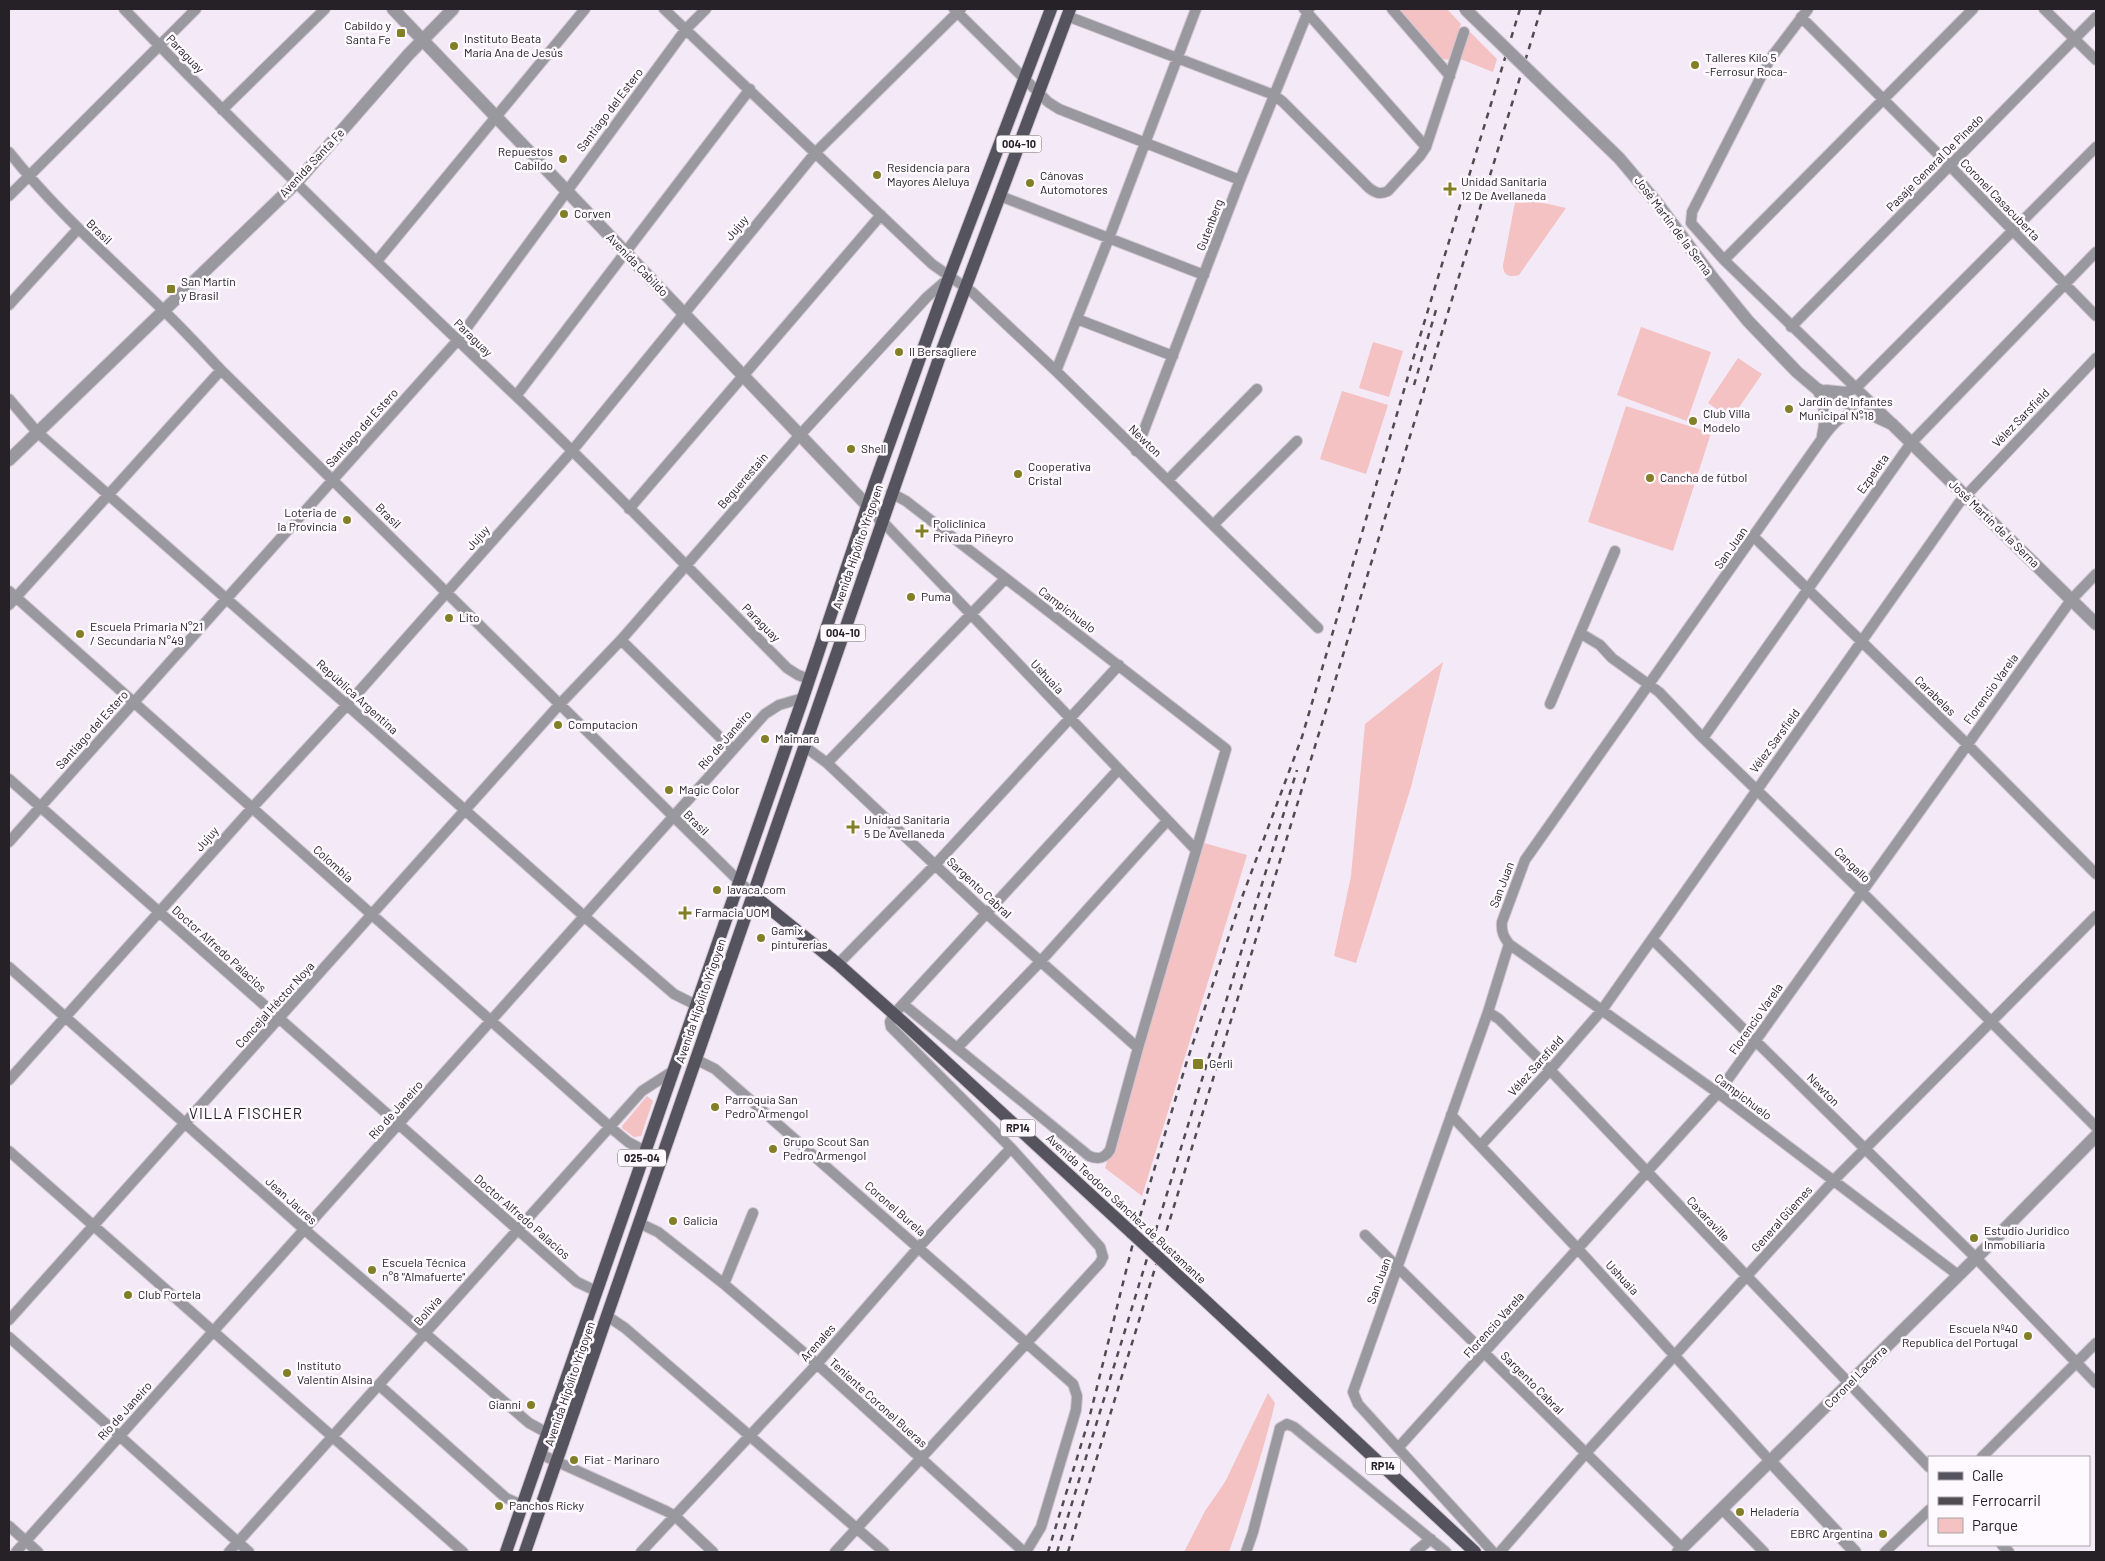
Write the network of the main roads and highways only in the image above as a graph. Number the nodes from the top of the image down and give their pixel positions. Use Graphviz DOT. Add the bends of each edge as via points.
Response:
graph roads {
  1 [pos="1051,9"];
  2 [pos="1069,13"];
  3 [pos="739,883"];
  4 [pos="753,895"];
  5 [pos="506,1552"];
  6 [pos="525,1552"];
  7 [pos="1475,1552"];
  1 -- 3 [label="main road, Avenida Hipólito Yrigoyen / 004-10" via="949,277"];
  2 -- 4 [label="main road, Avenida Hipólito Yrigoyen / 004-10" via="891,493"];
  3 -- 5 [label="main road, Avenida Hipólito Yrigoyen / 025-04"];
  4 -- 6 [label="main road, Avenida Hipólito Yrigoyen / 025-04"];
  4 -- 7 [label="main road, Avenida Teodoro Sánchez de Bustamante / RP14, bridge" via="904,1023"];
}
